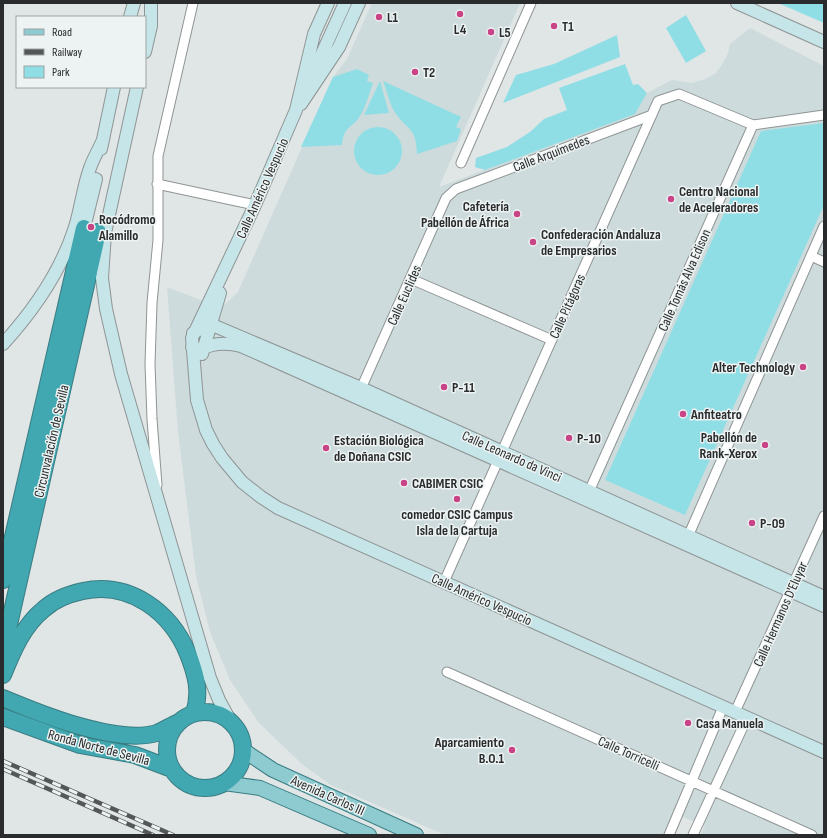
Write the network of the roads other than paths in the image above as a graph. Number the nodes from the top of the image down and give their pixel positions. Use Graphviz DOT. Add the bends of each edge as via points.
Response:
graph roads {
  1 [pos="134,3"];
  2 [pos="151,3"];
  3 [pos="193,3"];
  4 [pos="328,3"];
  5 [pos="345,3"];
  6 [pos="360,3"];
  7 [pos="531,3"];
  8 [pos="737,3"];
  9 [pos="130,16"];
  10 [pos="146,17"];
  11 [pos="824,42"];
  12 [pos="146,48"];
  13 [pos="114,88"];
  14 [pos="129,88"];
  15 [pos="137,88"];
  16 [pos="296,110"];
  17 [pos="652,115"];
  18 [pos="824,115"];
  19 [pos="753,125"];
  20 [pos="461,163"];
  21 [pos="157,184"];
  22 [pos="451,193"];
  23 [pos="255,205"];
  24 [pos="824,226"];
  25 [pos="91,230"];
  26 [pos="811,256"];
  27 [pos="824,262"];
  28 [pos="226,266"];
  29 [pos="411,279"];
  30 [pos="210,324"];
  31 [pos="199,338"];
  32 [pos="552,340"];
  33 [pos="3,344"];
  34 [pos="359,393"];
  35 [pos="500,456"];
  36 [pos="587,495"];
  37 [pos="160,510"];
  38 [pos="824,516"];
  39 [pos="686,540"];
  40 [pos="3,580"];
  41 [pos="444,582"];
  42 [pos="792,587"];
  43 [pos="824,597"];
  44 [pos="824,606"];
  45 [pos="9,643"];
  46 [pos="447,672"];
  47 [pos="3,675"];
  48 [pos="3,698"];
  49 [pos="724,707"];
  50 [pos="735,712"];
  51 [pos="194,713"];
  52 [pos="3,717"];
  53 [pos="747,718"];
  54 [pos="180,721"];
  55 [pos="230,722"];
  56 [pos="243,750"];
  57 [pos="824,752"];
  58 [pos="172,769"];
  59 [pos="692,781"];
  60 [pos="224,783"];
  61 [pos="714,791"];
  62 [pos="369,835"];
  63 [pos="416,835"];
  64 [pos="669,835"];
  65 [pos="693,835"];
  66 [pos="812,835"];
  1 -- 9 [label="street"];
  2 -- 10 [label="street"];
  2 -- 12 [label="street" via="151,26"];
  3 -- 21 [label="street" via="158,156"];
  4 -- 16 [label="street, Calle Américo Vespucio" via="314,34"];
  5 -- 16 [label="street"];
  6 -- 16 [label="street, Calle Américo Vespucio" via="339,47"];
  7 -- 20 [label="street"];
  8 -- 11 [label="street"];
  13 -- 25 [label="street" via="102,142"];
  14 -- 25 [label="street"];
  15 -- 25 [label="street"];
  16 -- 23 [label="street, Calle Américo Vespucio"];
  17 -- 19 [label="street, Calle Pitágoras" via="658,101 680,94"];
  17 -- 22 [label="street, Calle Arquímedes"];
  17 -- 32 [label="street, Calle Pitágoras"];
  18 -- 19 [label="street"];
  19 -- 36 [label="street, Calle Tomás Alva Edison"];
  21 -- 23 [label="street"];
  21 -- 37 [label="street" via="158,240 150,364"];
  22 -- 29 [label="street, Calle Euclides" via="446,198"];
  23 -- 28 [label="street, Calle Américo Vespucio"];
  24 -- 26 [label="street"];
  25 -- 33 [label="street" via="67,248 43,293"];
  25 -- 37 [label="street" via="121,374"];
  25 -- 40 [label="highway, Circunvalación de Sevilla"];
  25 -- 45 [label="highway, Circunvalación de Sevilla"];
  26 -- 27 [label="street"];
  26 -- 39 [label="street"];
  28 -- 30 [label="street, Calle Américo Vespucio"];
  28 -- 31 [label="street, Calle Américo Vespucio"];
  29 -- 32 [label="street"];
  29 -- 34 [label="street, Calle Euclides"];
  30 -- 31 [label="street, Calle Américo Vespucio"];
  30 -- 34 [label="street, Calle Leonardo da Vinci"];
  31 -- 34 [label="street, Calle Leonardo da Vinci" via="241,346"];
  31 -- 41 [label="street, Calle Américo Vespucio" via="196,389 206,430 222,458 242,482 278,508"];
  32 -- 35 [label="street, Calle Pitágoras"];
  34 -- 35 [label="street, Calle Leonardo da Vinci"];
  35 -- 36 [label="street, Calle Leonardo da Vinci"];
  35 -- 41 [label="street, Calle Pitágoras"];
  36 -- 39 [label="street, Calle Leonardo da Vinci"];
  37 -- 55 [label="street" via="210,678"];
  38 -- 42 [label="street, Calle Hermanos D'Eluyar"];
  39 -- 42 [label="street, Calle Leonardo da Vinci"];
  41 -- 49 [label="street, Calle Américo Vespucio"];
  42 -- 43 [label="street, Calle Leonardo da Vinci"];
  42 -- 44 [label="street, Calle Leonardo da Vinci"];
  42 -- 50 [label="street, Calle Hermanos D'Eluyar"];
  45 -- 47 [label="highway"];
  45 -- 51 [label="highway" via="45,608 68,595 87,590 107,590 137,597 157,610 179,635 193,667 197,684 198,699"];
  46 -- 59 [label="street, Calle Torricelli"];
  48 -- 54 [label="highway, Ronda Norte de Sevilla" via="106,734 133,736 156,733"];
  49 -- 50 [label="street, Calle Américo Vespucio"];
  49 -- 59 [label="street"];
  50 -- 53 [label="street, Calle Américo Vespucio"];
  51 -- 54 [label="highway, Ronda Norte de Sevilla"];
  51 -- 55 [label="highway" via="220,715"];
  52 -- 58 [label="highway, Ronda Norte de Sevilla" via="80,745 135,755"];
  53 -- 57 [label="street, Calle Américo Vespucio"];
  53 -- 61 [label="street"];
  54 -- 58 [label="highway, Ronda Norte de Sevilla" via="172,732 168,744 168,757"];
  55 -- 56 [label="highway" via="242,740"];
  56 -- 60 [label="highway" via="241,763 234,775"];
  56 -- 63 [label="main road, Avenida Carlos III" via="273,770"];
  58 -- 60 [label="highway, Ronda Norte de Sevilla" via="190,785 201,788"];
  59 -- 61 [label="street, Calle Torricelli"];
  59 -- 64 [label="street"];
  60 -- 62 [label="main road, Avenida Carlos III" via="260,788"];
  61 -- 65 [label="street"];
  61 -- 66 [label="street, Calle Torricelli"];
}
